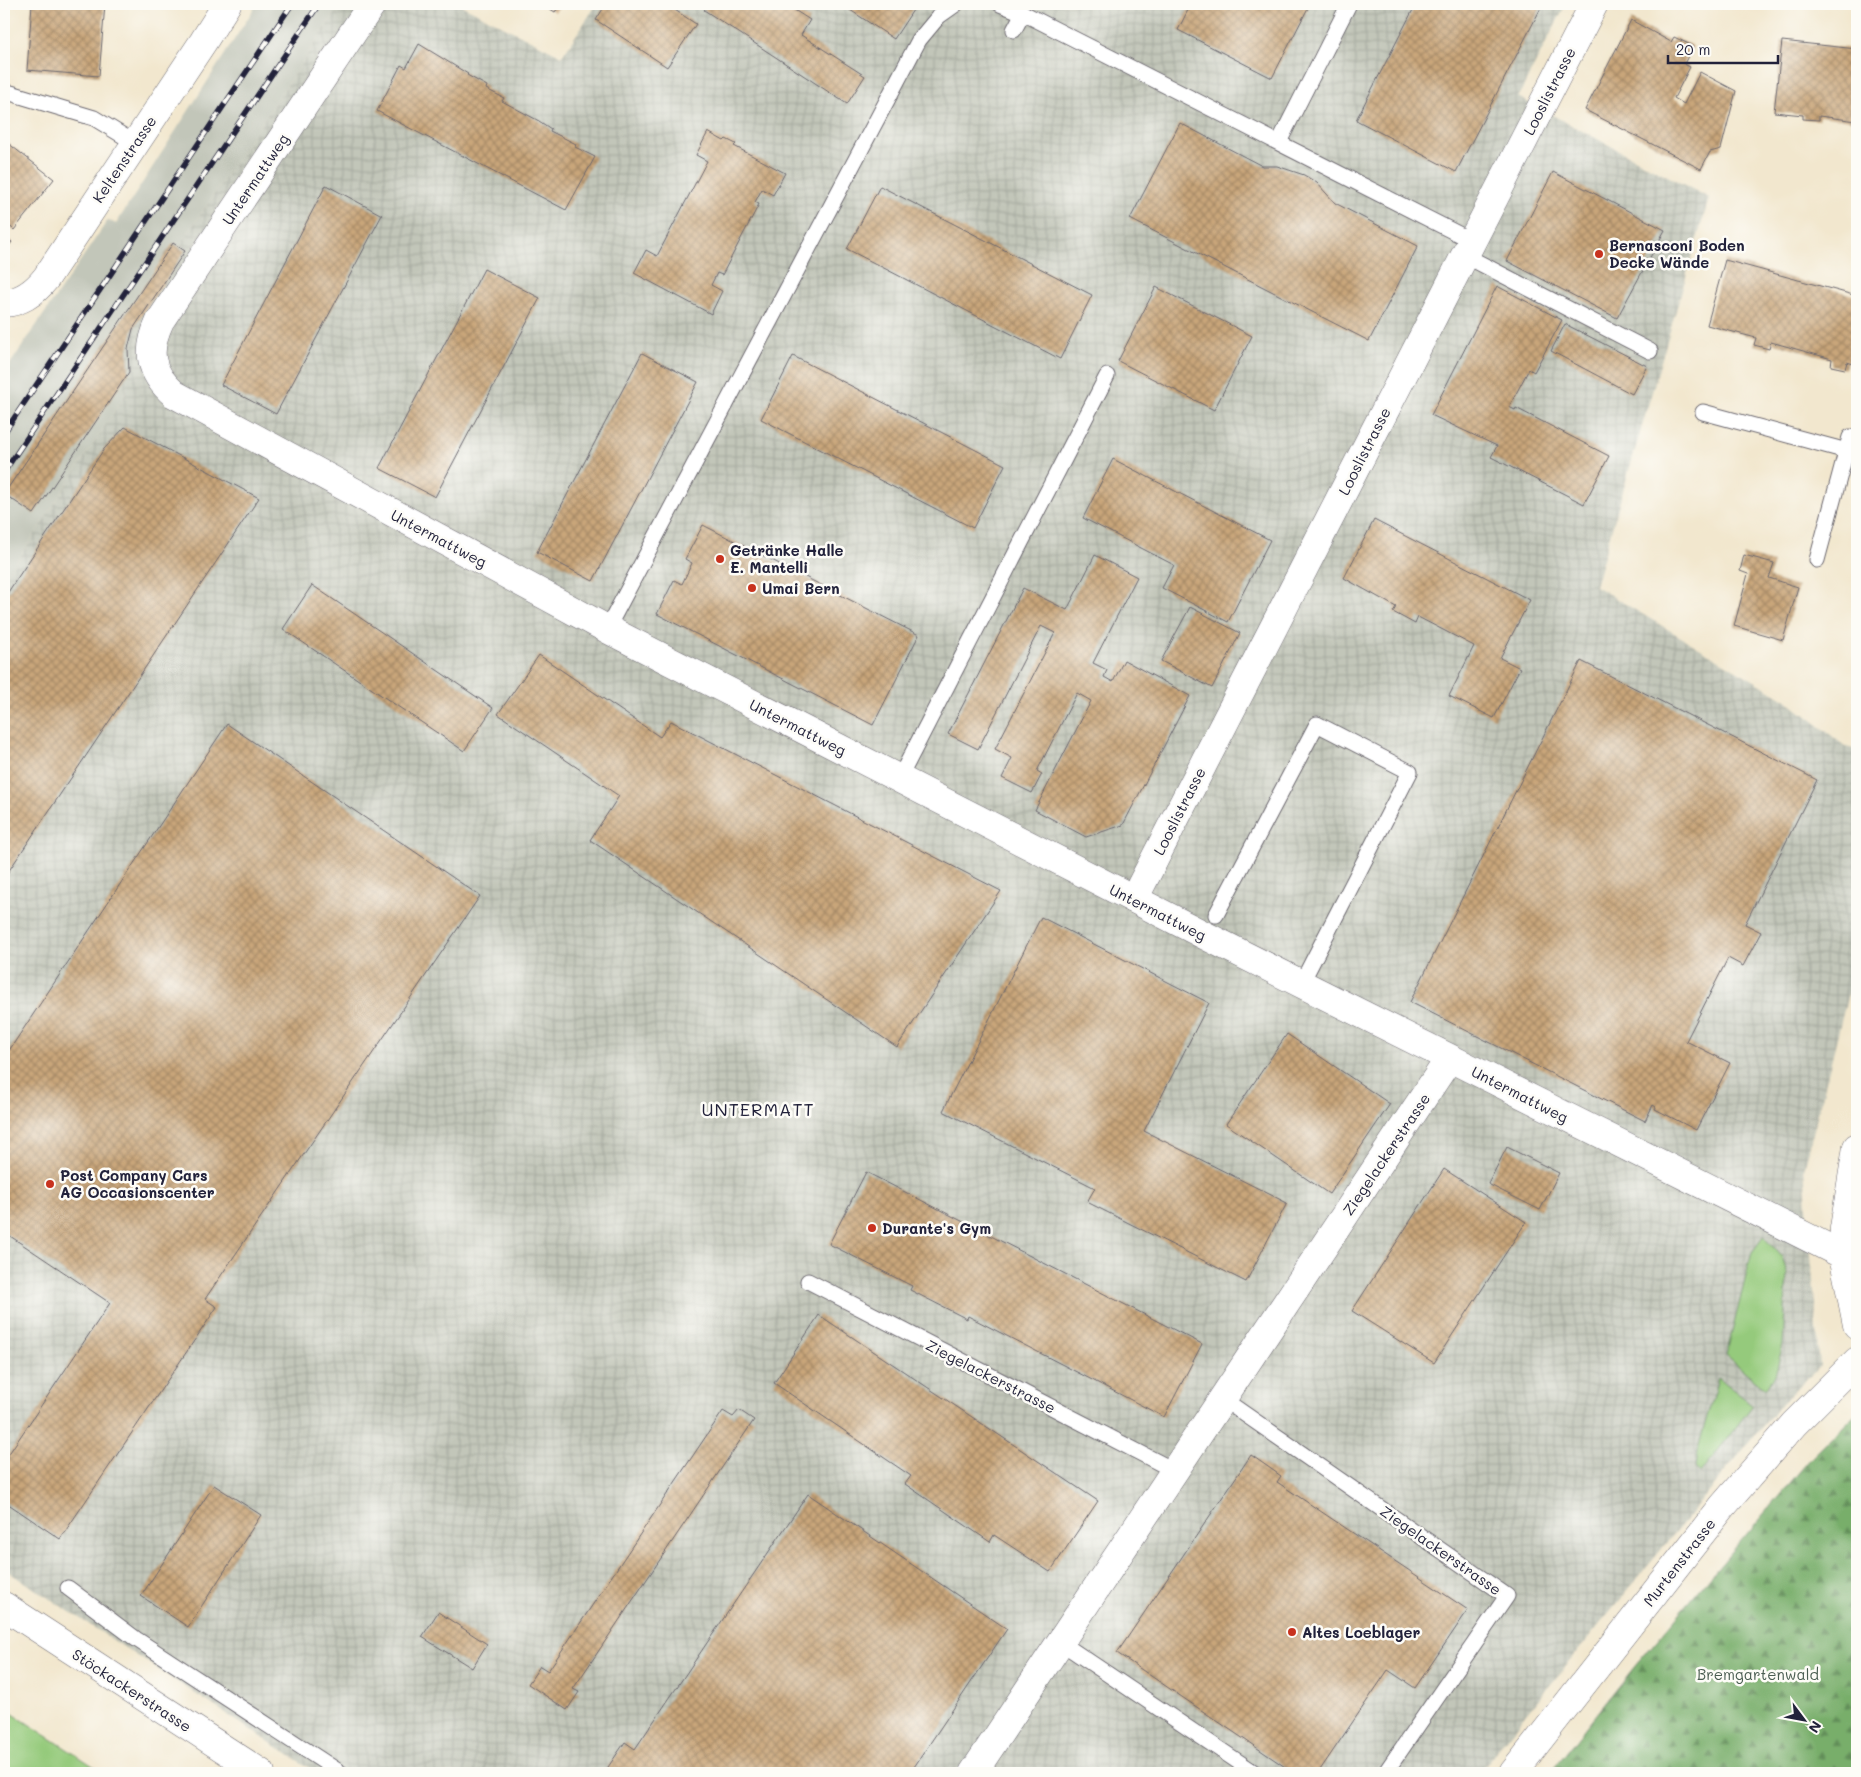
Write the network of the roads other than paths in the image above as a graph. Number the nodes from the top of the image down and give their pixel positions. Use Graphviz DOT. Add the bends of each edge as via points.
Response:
graph roads {
  1 [pos="226,4"];
  2 [pos="372,4"];
  3 [pos="956,4"];
  4 [pos="1000,4"];
  5 [pos="1349,4"];
  6 [pos="1594,4"];
  7 [pos="1023,13"];
  8 [pos="1014,30"];
  9 [pos="4,91"];
  10 [pos="1278,142"];
  11 [pos="135,143"];
  12 [pos="1468,248"];
  13 [pos="7,303"];
  14 [pos="1650,352"];
  15 [pos="1107,376"];
  16 [pos="1703,412"];
  17 [pos="1857,438"];
  18 [pos="1847,450"];
  19 [pos="1817,560"];
  20 [pos="607,629"];
  21 [pos="899,779"];
  22 [pos="1134,899"];
  23 [pos="1216,915"];
  24 [pos="1301,984"];
  25 [pos="1449,1059"];
  26 [pos="1857,1147"];
  27 [pos="1843,1255"];
  28 [pos="808,1281"];
  29 [pos="1855,1309"];
  30 [pos="1857,1361"];
  31 [pos="1224,1399"];
  32 [pos="1175,1471"];
  33 [pos="68,1588"];
  34 [pos="4,1606"];
  35 [pos="1060,1642"];
  36 [pos="261,1773"];
  37 [pos="341,1773"];
  38 [pos="973,1773"];
  39 [pos="1255,1773"];
  40 [pos="1385,1773"];
  41 [pos="1513,1773"];
  1 -- 11 [label="street, Keltenstrasse"];
  2 -- 20 [label="street, Untermattweg" via="160,322 152,342 155,373 165,387 181,399"];
  3 -- 20 [label="lane" via="939,16 919,40"];
  4 -- 7 [label="lane"];
  5 -- 10 [label="lane"];
  6 -- 12 [label="street, Looslistrasse"];
  7 -- 8 [label="lane"];
  7 -- 10 [label="lane"];
  9 -- 11 [label="lane" via="94,118"];
  10 -- 12 [label="lane"];
  11 -- 13 [label="street, Keltenstrasse" via="42,283 27,296"];
  12 -- 14 [label="lane"];
  12 -- 22 [label="street, Looslistrasse"];
  15 -- 21 [label="lane"];
  16 -- 18 [label="lane"];
  17 -- 18 [label="lane" via="1850,437"];
  18 -- 19 [label="lane"];
  20 -- 21 [label="street, Untermattweg"];
  21 -- 22 [label="street, Untermattweg"];
  22 -- 24 [label="street, Untermattweg"];
  23 -- 24 [label="lane" via="1317,724 1410,772"];
  24 -- 25 [label="street, Untermattweg"];
  25 -- 27 [label="street, Untermattweg"];
  25 -- 31 [label="street, Ziegelackerstrasse"];
  26 -- 27 [label="street"];
  27 -- 29 [label="street"];
  28 -- 32 [label="lane, Ziegelackerstrasse"];
  30 -- 41 [label="street, Murtenstrasse" via="1794,1424 1723,1506"];
  31 -- 32 [label="street, Ziegelackerstrasse"];
  31 -- 40 [label="lane, Ziegelackerstrasse" via="1507,1596"];
  32 -- 35 [label="street, Ziegelackerstrasse"];
  33 -- 37 [label="lane" via="136,1639"];
  34 -- 36 [label="street, Stöckackerstrasse"];
  35 -- 38 [label="street, Ziegelackerstrasse"];
  35 -- 39 [label="lane"];
}
